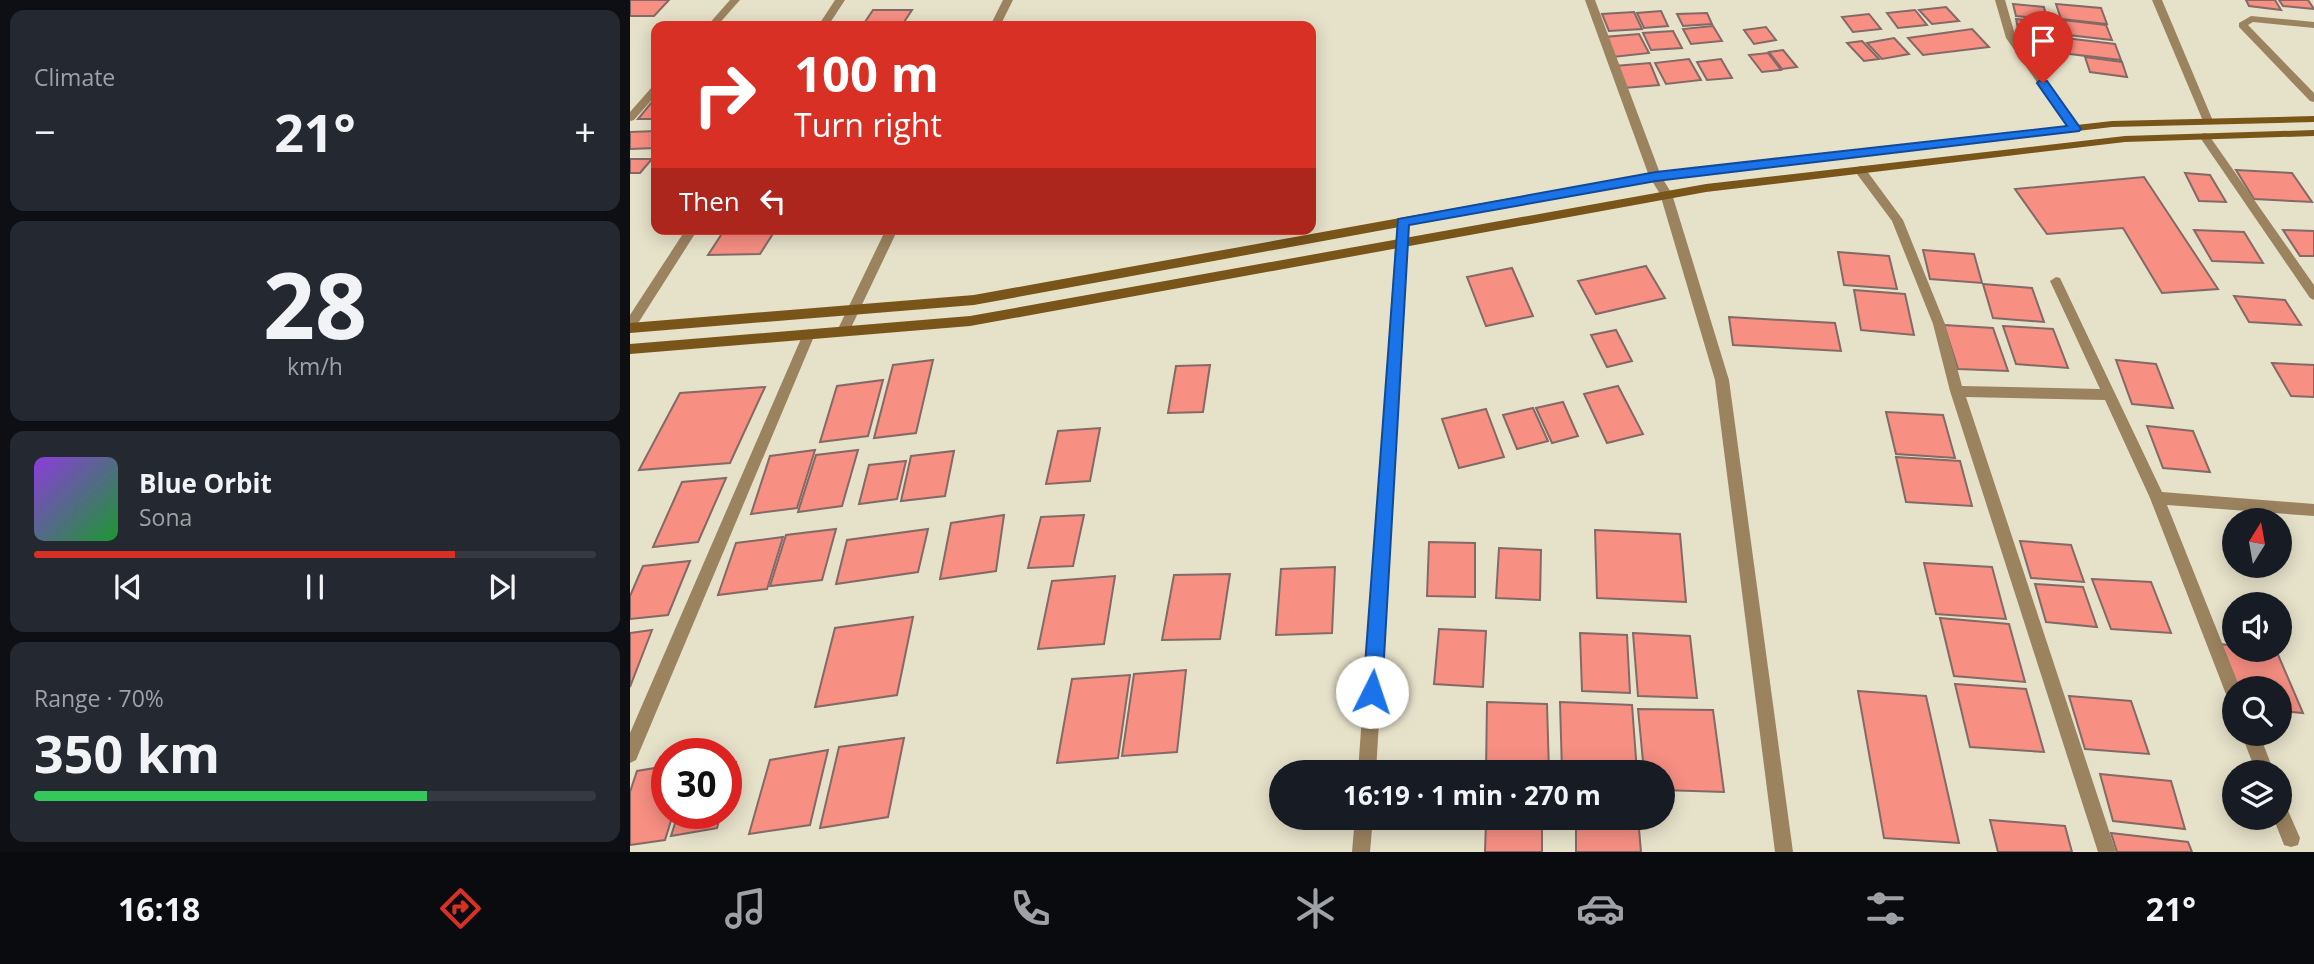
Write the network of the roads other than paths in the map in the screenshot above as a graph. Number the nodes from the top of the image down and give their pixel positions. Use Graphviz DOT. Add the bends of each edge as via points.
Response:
graph roads {
  1 [pos="735,0"];
  2 [pos="840,0"];
  3 [pos="1008,0"];
  4 [pos="1590,0"];
  5 [pos="2000,0"];
  6 [pos="2157,0"];
  7 [pos="716,21"];
  8 [pos="826,21"];
  9 [pos="998,21"];
  10 [pos="2314,25"];
  11 [pos="651,95"];
  12 [pos="2314,99"];
  13 [pos="630,118"];
  14 [pos="2314,120"];
  15 [pos="2208,121"];
  16 [pos="2075,129"];
  17 [pos="2314,133"];
  18 [pos="2204,136"];
  19 [pos="1860,170"];
  20 [pos="1656,176"];
  21 [pos="1666,194"];
  22 [pos="1403,222"];
  23 [pos="688,235"];
  24 [pos="889,235"];
  25 [pos="1404,241"];
  26 [pos="2056,281"];
  27 [pos="2314,295"];
  28 [pos="852,308"];
  29 [pos="630,327"];
  30 [pos="843,331"];
  31 [pos="809,334"];
  32 [pos="630,349"];
  33 [pos="1957,391"];
  34 [pos="2108,395"];
  35 [pos="2158,498"];
  36 [pos="2314,510"];
  37 [pos="2228,676"];
  38 [pos="630,754"];
  39 [pos="1368,760"];
  40 [pos="1363,830"];
  41 [pos="2288,830"];
  42 [pos="2291,838"];
  43 [pos="1361,852"];
  44 [pos="1784,852"];
  45 [pos="2107,852"];
  1 -- 7 [label="street"];
  2 -- 8 [label="street"];
  3 -- 9 [label="street"];
  4 -- 20 [label="street"];
  5 -- 16 [label="street" via="2011,38"];
  6 -- 15 [label="street"];
  10 -- 12 [label="street" via="2251,19 2242,25"];
  11 -- 13 [label="street"];
  14 -- 15 [label="main road"];
  15 -- 16 [label="main road"];
  16 -- 20 [label="main road"];
  17 -- 18 [label="main road"];
  18 -- 19 [label="main road" via="2125,139"];
  18 -- 27 [label="street"];
  19 -- 21 [label="main road"];
  19 -- 33 [label="street" via="1898,220 1939,324"];
  20 -- 21 [label="street"];
  20 -- 22 [label="main road"];
  21 -- 25 [label="main road"];
  21 -- 44 [label="street" via="1722,380"];
  22 -- 25 [label="street"];
  22 -- 28 [label="main road" via="974,300"];
  23 -- 29 [label="street"];
  24 -- 28 [label="street"];
  25 -- 30 [label="main road" via="970,321"];
  25 -- 39 [label="street"];
  26 -- 34 [label="street"];
  28 -- 29 [label="main road"];
  28 -- 30 [label="street"];
  30 -- 31 [label="main road"];
  31 -- 32 [label="main road"];
  31 -- 38 [label="street"];
  33 -- 34 [label="street"];
  33 -- 45 [label="street"];
  34 -- 35 [label="street"];
  35 -- 36 [label="street"];
  35 -- 37 [label="street"];
  40 -- 43 [label="street"];
  41 -- 42 [label="street"];
}
